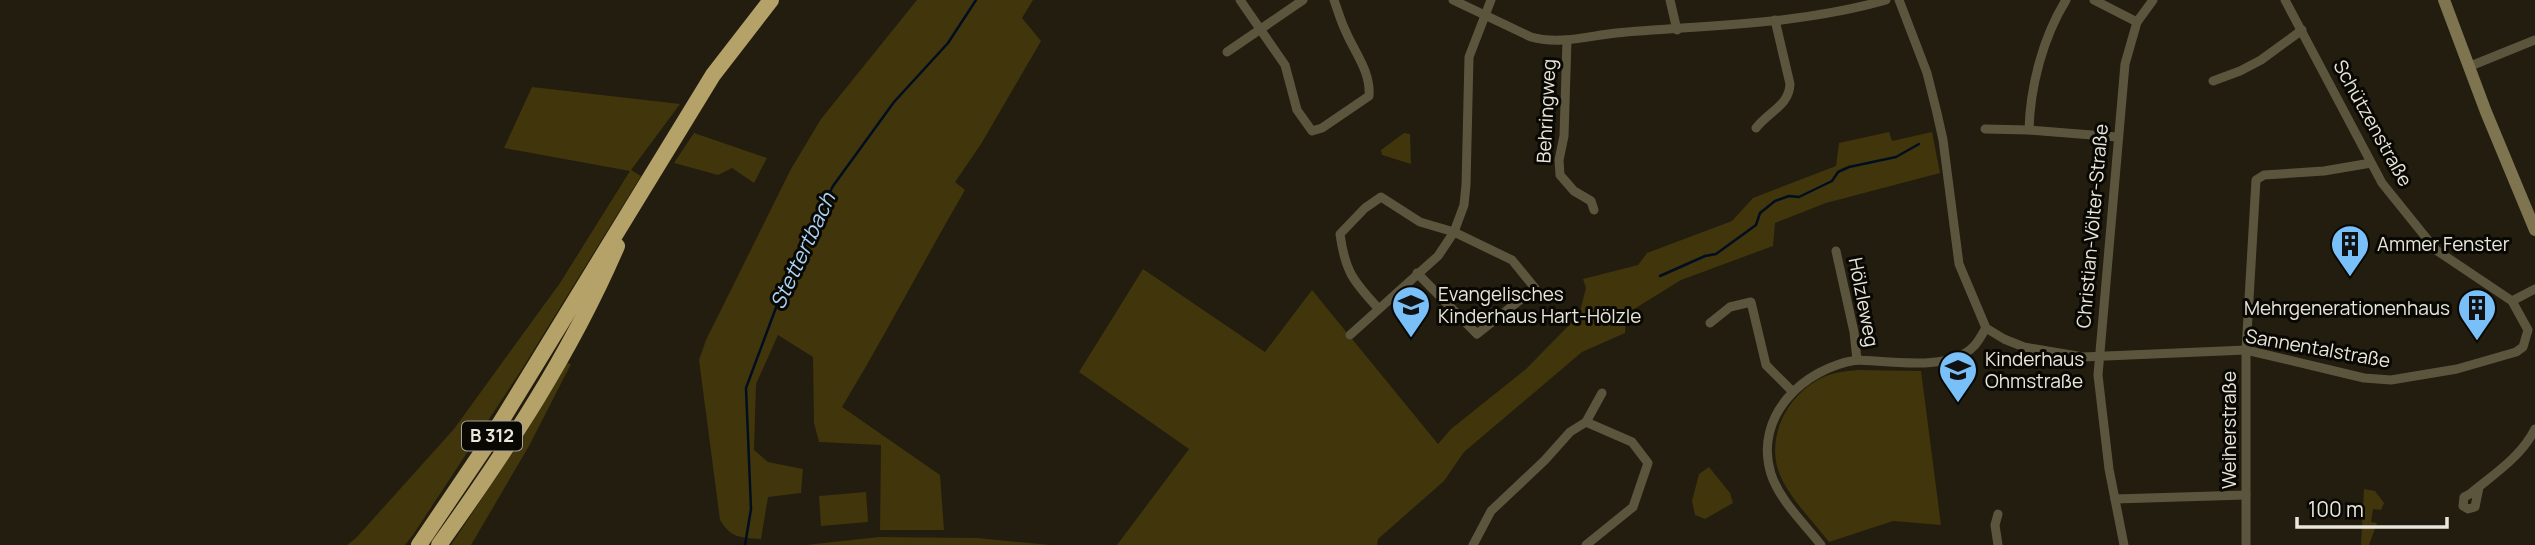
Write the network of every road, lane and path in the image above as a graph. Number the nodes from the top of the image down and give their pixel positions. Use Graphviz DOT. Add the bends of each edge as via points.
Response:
graph roads {
  1 [pos="771,0"];
  2 [pos="1240,0"];
  3 [pos="1303,0"];
  4 [pos="1334,0"];
  5 [pos="1453,0"];
  6 [pos="1491,0"];
  7 [pos="1670,0"];
  8 [pos="1886,0"];
  9 [pos="1899,0"];
  10 [pos="2066,0"];
  11 [pos="2094,0"];
  12 [pos="2153,0"];
  13 [pos="2285,0"];
  14 [pos="2447,3"];
  15 [pos="1484,15"];
  16 [pos="1775,20"];
  17 [pos="2137,22"];
  18 [pos="1260,29"];
  19 [pos="1677,30"];
  20 [pos="2302,30"];
  21 [pos="1567,40"];
  22 [pos="2535,40"];
  23 [pos="1227,52"];
  24 [pos="2468,67"];
  25 [pos="2213,81"];
  26 [pos="1756,128"];
  27 [pos="1985,129"];
  28 [pos="2029,130"];
  29 [pos="2117,137"];
  30 [pos="2371,163"];
  31 [pos="2530,202"];
  32 [pos="634,204"];
  33 [pos="1594,210"];
  34 [pos="2535,230"];
  35 [pos="1454,232"];
  36 [pos="1836,251"];
  37 [pos="1417,273"];
  38 [pos="2535,289"];
  39 [pos="2512,301"];
  40 [pos="1378,308"];
  41 [pos="1710,323"];
  42 [pos="1986,328"];
  43 [pos="1350,335"];
  44 [pos="2523,346"];
  45 [pos="2246,350"];
  46 [pos="2099,357"];
  47 [pos="1857,360"];
  48 [pos="1791,391"];
  49 [pos="1602,393"];
  50 [pos="1586,422"];
  51 [pos="2535,429"];
  52 [pos="2479,487"];
  53 [pos="2246,495"];
  54 [pos="2115,499"];
  55 [pos="1998,514"];
  56 [pos="419,545"];
  57 [pos="439,545"];
  58 [pos="1472,545"];
  59 [pos="1586,545"];
  60 [pos="1821,545"];
  61 [pos="1998,545"];
  62 [pos="2124,545"];
  63 [pos="2246,545"];
  1 -- 32 [label="highway, B 312" via="713,75"];
  2 -- 18 [label="street"];
  3 -- 18 [label="street"];
  4 -- 18 [label="street" via="1370,88 1369,96 1322,128 1312,131 1297,110 1285,65"];
  5 -- 15 [label="street"];
  6 -- 15 [label="street"];
  7 -- 19 [label="street"];
  8 -- 16 [label="street"];
  9 -- 42 [label="street" via="1937,113 1959,264"];
  10 -- 28 [label="street" via="2042,54"];
  11 -- 17 [label="street"];
  12 -- 17 [label="street, Christian-Völter-Straße"];
  13 -- 20 [label="street, Schützenstraße"];
  14 -- 24 [label="main road"];
  15 -- 21 [label="street" via="1531,37"];
  15 -- 35 [label="street" via="1469,57 1466,185"];
  16 -- 19 [label="street"];
  16 -- 26 [label="street" via="1790,95"];
  17 -- 29 [label="street, Christian-Völter-Straße" via="2124,64"];
  18 -- 23 [label="street"];
  19 -- 21 [label="street"];
  20 -- 25 [label="street" via="2261,60"];
  20 -- 30 [label="street, Schützenstraße"];
  21 -- 33 [label="street, Behringweg" via="1560,175 1591,201"];
  22 -- 24 [label="street"];
  24 -- 31 [label="main road"];
  27 -- 28 [label="street"];
  28 -- 29 [label="street"];
  29 -- 46 [label="street, Christian-Völter-Straße"];
  30 -- 39 [label="street, Schützenstraße" via="2436,250"];
  30 -- 45 [label="street, Weiherstraße" via="2324,172 2264,175 2256,180"];
  31 -- 34 [label="main road"];
  32 -- 56 [label="highway, B 312" via="486,446"];
  32 -- 57 [label="highway, B 312" via="563,356"];
  35 -- 37 [label="street" via="1438,256"];
  35 -- 37 [label="street" via="1513,260 1535,288 1477,334"];
  35 -- 40 [label="street" via="1420,222 1381,197 1365,208 1340,234 1353,281"];
  36 -- 47 [label="street, Hölzleweg"];
  37 -- 40 [label="street"];
  38 -- 39 [label="street"];
  39 -- 44 [label="street, Schützenstraße" via="2528,330"];
  40 -- 43 [label="street"];
  41 -- 48 [label="street" via="1730,307 1751,302 1766,365"];
  42 -- 46 [label="street, Sannentalstraße" via="2024,347"];
  42 -- 47 [label="street" via="1973,347 1948,360"];
  44 -- 45 [label="street, Sannentalstraße" via="2457,369 2391,380"];
  45 -- 46 [label="street, Sannentalstraße"];
  45 -- 53 [label="street, Weiherstraße"];
  46 -- 54 [label="street, Christian-Völter-Straße"];
  47 -- 48 [label="street" via="1822,370"];
  48 -- 60 [label="street" via="1773,423 1768,454 1771,474"];
  49 -- 50 [label="street"];
  50 -- 58 [label="street" via="1570,432 1491,511"];
  50 -- 59 [label="street" via="1632,442 1648,463 1633,507"];
  51 -- 52 [label="street" via="2519,453"];
  53 -- 54 [label="street"];
  53 -- 63 [label="street, Weiherstraße"];
  54 -- 62 [label="street, Christian-Völter-Straße"];
  55 -- 61 [label="street"];
}
